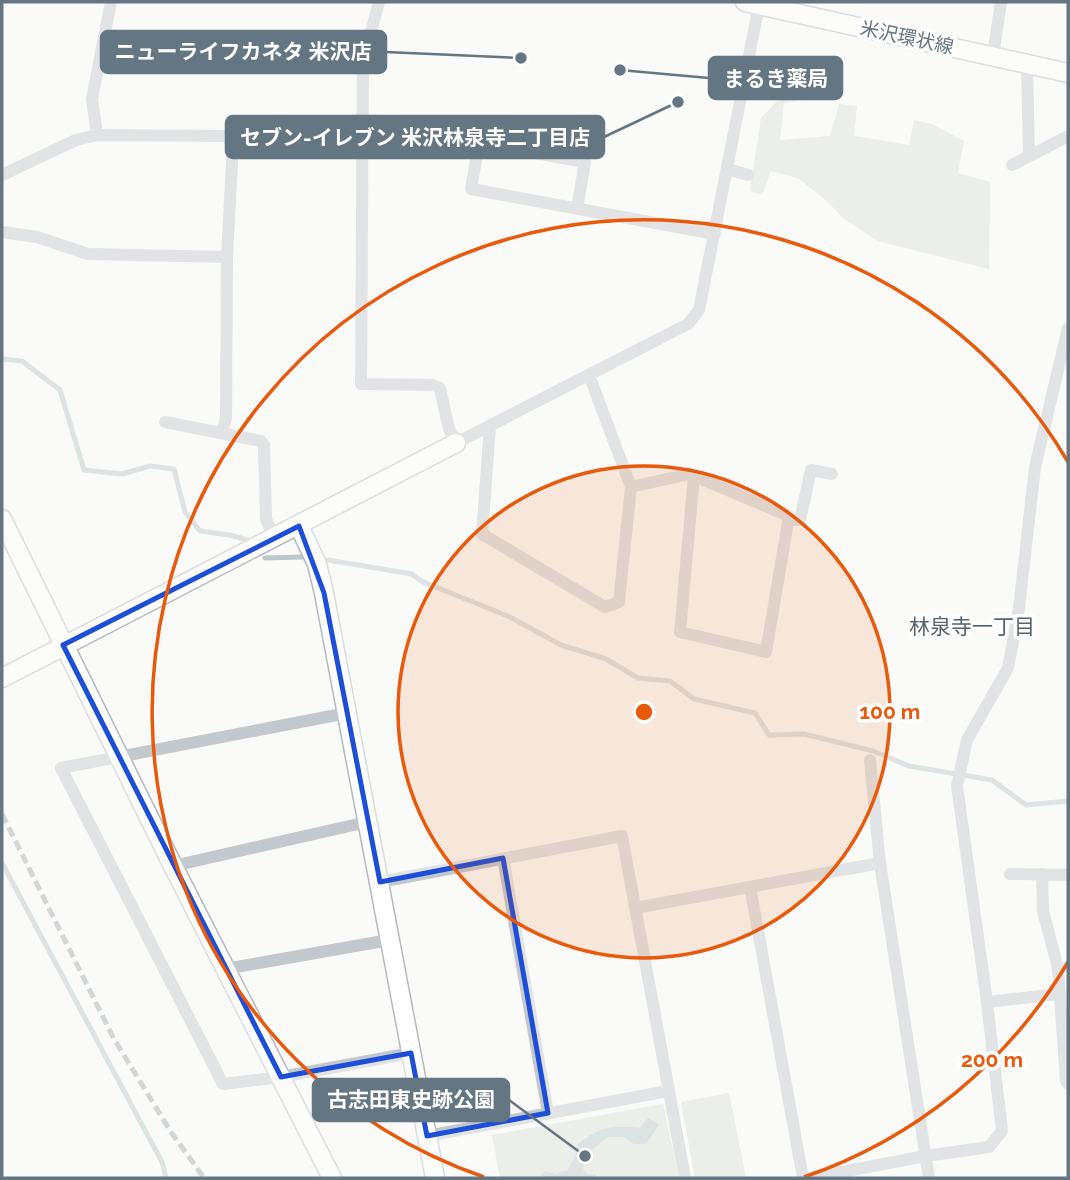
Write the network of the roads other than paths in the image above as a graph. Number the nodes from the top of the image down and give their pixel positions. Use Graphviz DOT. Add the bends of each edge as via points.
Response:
graph roads {
  1 [pos="111,2"];
  2 [pos="379,2"];
  3 [pos="1001,2"];
  4 [pos="752,3"];
  5 [pos="993,55"];
  6 [pos="1027,64"];
  7 [pos="1068,73"];
  8 [pos="97,135"];
  9 [pos="1068,136"];
  10 [pos="1029,155"];
  11 [pos="1012,165"];
  12 [pos="727,169"];
  13 [pos="2,175"];
  14 [pos="748,175"];
  15 [pos="577,209"];
  16 [pos="2,232"];
  17 [pos="715,234"];
  18 [pos="227,257"];
  19 [pos="1068,328"];
  20 [pos="589,375"];
  21 [pos="165,422"];
  22 [pos="491,426"];
  23 [pos="222,432"];
  24 [pos="456,443"];
  25 [pos="832,474"];
  26 [pos="694,476"];
  27 [pos="631,487"];
  28 [pos="2,519"];
  29 [pos="789,520"];
  30 [pos="299,526"];
  31 [pos="274,539"];
  32 [pos="63,645"];
  33 [pos="2,678"];
  34 [pos="347,713"];
  35 [pos="118,756"];
  36 [pos="870,760"];
  37 [pos="368,822"];
  38 [pos="503,858"];
  39 [pos="880,863"];
  40 [pos="173,866"];
  41 [pos="1010,874"];
  42 [pos="1042,874"];
  43 [pos="1068,875"];
  44 [pos="380,882"];
  45 [pos="750,887"];
  46 [pos="635,908"];
  47 [pos="390,940"];
  48 [pos="225,969"];
  49 [pos="1059,994"];
  50 [pos="987,1002"];
  51 [pos="411,1053"];
  52 [pos="281,1077"];
  53 [pos="1068,1084"];
  54 [pos="668,1091"];
  55 [pos="548,1113"];
  56 [pos="427,1136"];
  57 [pos="926,1156"];
  58 [pos="332,1178"];
  59 [pos="435,1178"];
  60 [pos="685,1178"];
  61 [pos="803,1178"];
  62 [pos="810,1178"];
  63 [pos="929,1178"];
  1 -- 8 [label="street" via="92,99"];
  2 -- 24 [label="street" via="363,61 361,384 440,388"];
  3 -- 5 [label="street"];
  4 -- 5 [label="street, 米沢環状線"];
  4 -- 12 [label="street"];
  5 -- 6 [label="street, 米沢環状線"];
  6 -- 7 [label="street, 米沢環状線"];
  6 -- 10 [label="street"];
  8 -- 13 [label="street" via="76,140"];
  8 -- 18 [label="street" via="226,136 233,144"];
  9 -- 10 [label="street"];
  10 -- 11 [label="street"];
  12 -- 14 [label="street"];
  12 -- 17 [label="street"];
  15 -- 15 [label="street" via="471,189 479,143 585,162"];
  15 -- 17 [label="street"];
  16 -- 18 [label="street" via="37,237 88,254"];
  17 -- 20 [label="street" via="699,310 688,324"];
  18 -- 23 [label="street" via="226,418"];
  19 -- 50 [label="street" via="1035,467 1008,668 967,740 957,786"];
  20 -- 22 [label="street"];
  20 -- 27 [label="street"];
  21 -- 23 [label="street"];
  22 -- 24 [label="street"];
  22 -- 27 [label="street" via="482,534 605,607 619,602"];
  23 -- 31 [label="street" via="264,445 266,519"];
  24 -- 30 [label="street"];
  25 -- 29 [label="street" via="811,470 800,520"];
  26 -- 27 [label="street"];
  26 -- 29 [label="street" via="789,516"];
  26 -- 29 [label="street" via="680,632 766,652"];
  28 -- 32 [label="street"];
  30 -- 31 [label="street"];
  30 -- 34 [label="street" via="317,564"];
  31 -- 32 [label="street"];
  32 -- 33 [label="street"];
  32 -- 35 [label="street"];
  34 -- 35 [label="street"];
  34 -- 37 [label="street"];
  35 -- 40 [label="street"];
  35 -- 52 [label="street" via="61,768 223,1084"];
  36 -- 39 [label="street"];
  37 -- 40 [label="street"];
  37 -- 44 [label="street"];
  38 -- 44 [label="street"];
  38 -- 46 [label="street" via="622,836"];
  38 -- 55 [label="street"];
  39 -- 45 [label="street"];
  39 -- 57 [label="street"];
  40 -- 48 [label="street"];
  41 -- 42 [label="street"];
  42 -- 43 [label="street"];
  42 -- 49 [label="street" via="1043,911 1058,968"];
  44 -- 47 [label="street"];
  45 -- 46 [label="street"];
  45 -- 61 [label="street"];
  46 -- 54 [label="street"];
  47 -- 48 [label="street"];
  47 -- 51 [label="street"];
  48 -- 52 [label="street"];
  49 -- 50 [label="street"];
  49 -- 53 [label="street"];
  50 -- 57 [label="street" via="1002,1130 989,1147"];
  51 -- 52 [label="street"];
  51 -- 56 [label="street"];
  52 -- 58 [label="street"];
  54 -- 55 [label="street"];
  54 -- 60 [label="street"];
  55 -- 56 [label="street"];
  56 -- 59 [label="street"];
  57 -- 62 [label="street"];
  57 -- 63 [label="street"];
}
